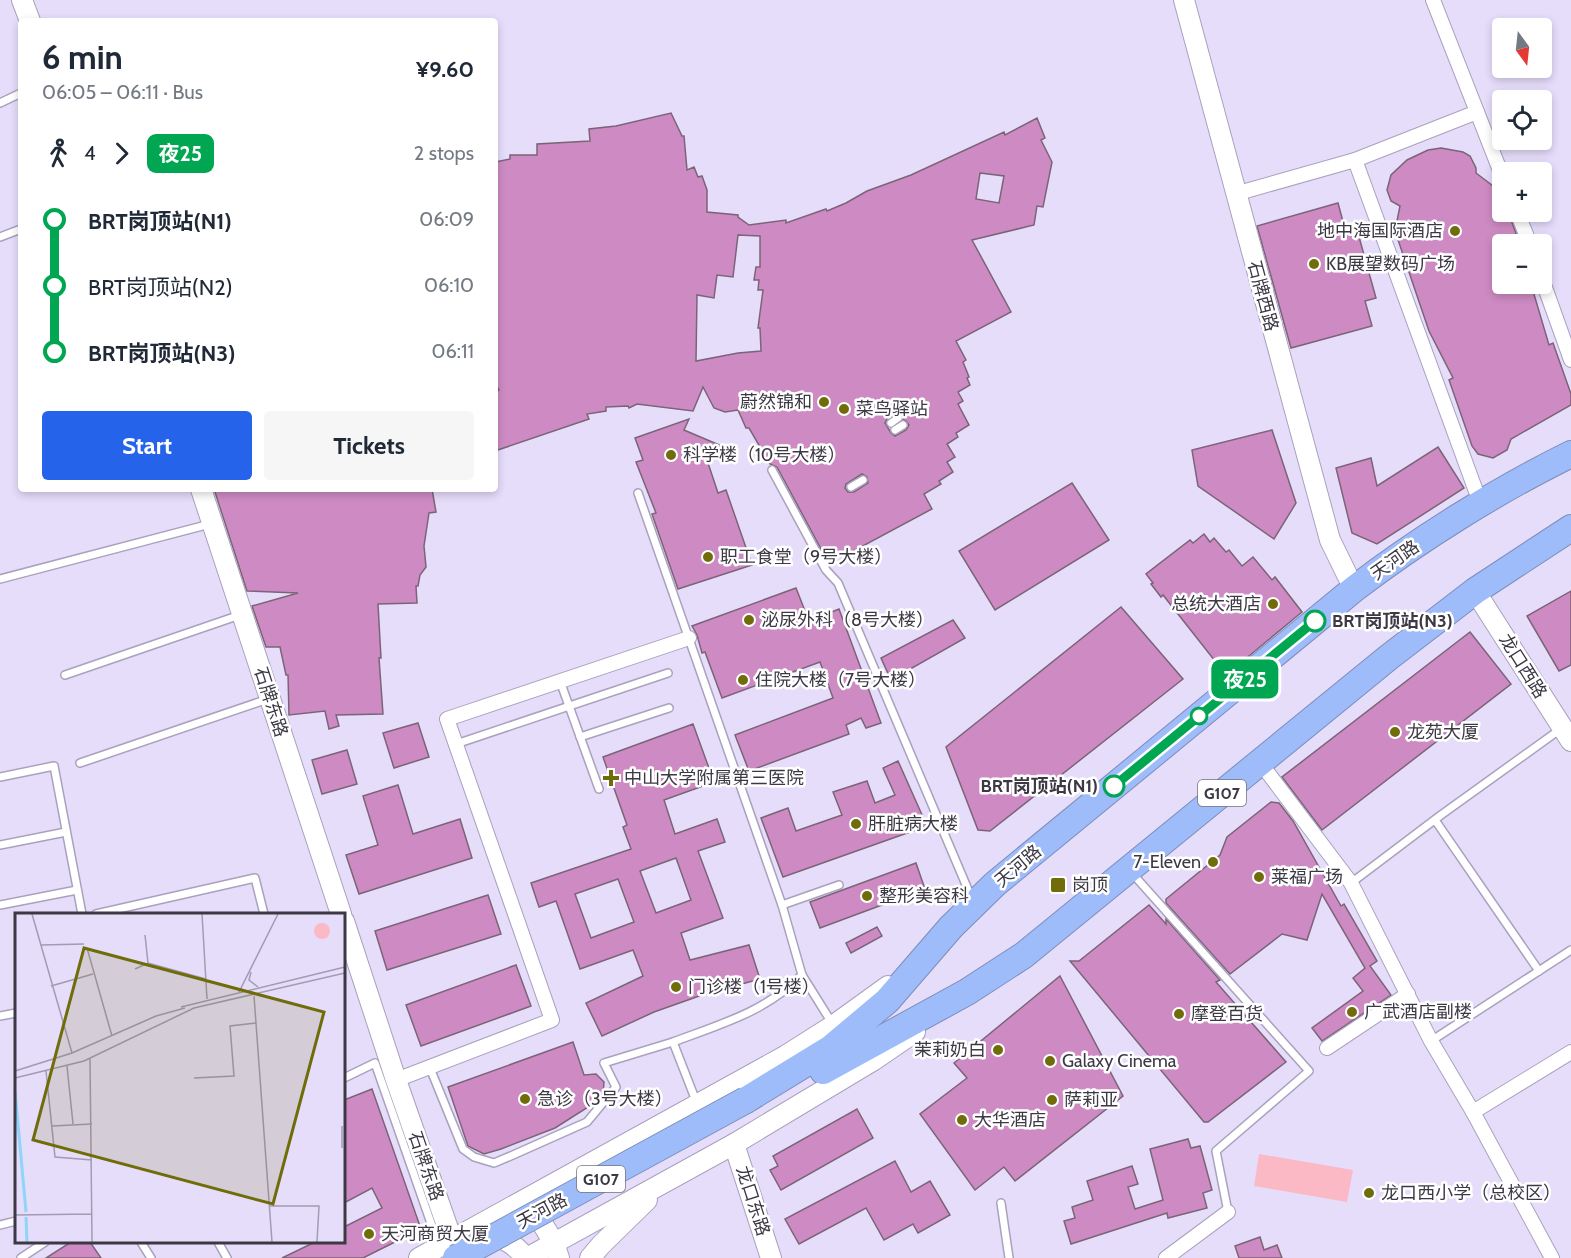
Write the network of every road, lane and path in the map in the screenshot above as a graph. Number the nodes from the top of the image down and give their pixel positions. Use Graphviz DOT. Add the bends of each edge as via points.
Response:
graph roads {
  1 [pos="22,0"];
  2 [pos="1184,0"];
  3 [pos="1433,0"];
  4 [pos="29,18"];
  5 [pos="18,94"];
  6 [pos="0,103"];
  7 [pos="1477,112"];
  8 [pos="1354,160"];
  9 [pos="1497,162"];
  10 [pos="1235,194"];
  11 [pos="18,230"];
  12 [pos="0,237"];
  13 [pos="1547,294"];
  14 [pos="1571,360"];
  15 [pos="895,424"];
  16 [pos="903,425"];
  17 [pos="1571,454"];
  18 [pos="772,470"];
  19 [pos="863,480"];
  20 [pos="851,487"];
  21 [pos="202,492"];
  22 [pos="638,494"];
  23 [pos="1481,504"];
  24 [pos="213,524"];
  25 [pos="1571,528"];
  26 [pos="0,579"];
  27 [pos="1354,588"];
  28 [pos="1475,591"];
  29 [pos="242,614"];
  30 [pos="689,638"];
  31 [pos="668,673"];
  32 [pos="65,675"];
  33 [pos="560,681"];
  34 [pos="270,698"];
  35 [pos="569,707"];
  36 [pos="669,708"];
  37 [pos="1567,734"];
  38 [pos="580,736"];
  39 [pos="456,744"];
  40 [pos="1259,761"];
  41 [pos="81,763"];
  42 [pos="0,777"];
  43 [pos="599,789"];
  44 [pos="1435,820"];
  45 [pos="66,832"];
  46 [pos="0,845"];
  47 [pos="1129,870"];
  48 [pos="1352,883"];
  49 [pos="839,885"];
  50 [pos="77,890"];
  51 [pos="782,904"];
  52 [pos="974,904"];
  53 [pos="0,905"];
  54 [pos="82,913"];
  55 [pos="105,913"];
  56 [pos="264,913"];
  57 [pos="340,913"];
  58 [pos="345,924"];
  59 [pos="1571,950"];
  60 [pos="922,962"];
  61 [pos="1539,971"];
  62 [pos="802,975"];
  63 [pos="967,993"];
  64 [pos="1408,994"];
  65 [pos="15,1013"];
  66 [pos="0,1016"];
  67 [pos="834,1025"];
  68 [pos="1431,1041"];
  69 [pos="673,1042"];
  70 [pos="1327,1048"];
  71 [pos="1571,1052"];
  72 [pos="430,1068"];
  73 [pos="345,1078"];
  74 [pos="396,1080"];
  75 [pos="698,1105"];
  76 [pos="749,1106"];
  77 [pos="1473,1112"];
  78 [pos="734,1144"];
  79 [pos="619,1148"];
  80 [pos="662,1184"];
  81 [pos="639,1197"];
  82 [pos="527,1198"];
  83 [pos="1001,1203"];
  84 [pos="1228,1212"];
  85 [pos="15,1221"];
  86 [pos="0,1225"];
  87 [pos="44,1243"];
  88 [pos="142,1243"];
  89 [pos="219,1243"];
  90 [pos="449,1248"];
  91 [pos="556,1251"];
  92 [pos="21,1258"];
  93 [pos="151,1258"];
  94 [pos="227,1258"];
  95 [pos="419,1258"];
  96 [pos="487,1258"];
  97 [pos="527,1258"];
  98 [pos="590,1258"];
  99 [pos="771,1258"];
  100 [pos="1009,1258"];
  101 [pos="1166,1258"];
  102 [pos="1552,1258"];
  1 -- 4 [label="street"];
  2 -- 10 [label="street, 石牌西路"];
  3 -- 7 [label="street"];
  5 -- 6 [label="lane"];
  7 -- 8 [label="street"];
  7 -- 9 [label="street"];
  8 -- 10 [label="street"];
  8 -- 23 [label="street"];
  10 -- 27 [label="street, 石牌西路" via="1330,540"];
  11 -- 12 [label="lane"];
  13 -- 14 [label="street"];
  15 -- 16 [label="lane"];
  17 -- 23 [label="highway, 天河路 / G107"];
  18 -- 52 [label="lane" via="826,570 838,583"];
  19 -- 20 [label="lane"];
  21 -- 24 [label="street, 石牌东路"];
  22 -- 30 [label="lane"];
  23 -- 27 [label="highway, 天河路 / G107"];
  24 -- 26 [label="lane"];
  24 -- 29 [label="street, 石牌东路"];
  25 -- 28 [label="highway, 天河路 / G107"];
  27 -- 52 [label="highway, 天河路 / G107"];
  28 -- 37 [label="street, 龙口西路"];
  28 -- 40 [label="highway, 天河路 / G107"];
  29 -- 32 [label="lane"];
  29 -- 34 [label="street, 石牌东路"];
  30 -- 33 [label="street"];
  30 -- 51 [label="lane"];
  31 -- 35 [label="lane"];
  33 -- 35 [label="lane"];
  33 -- 39 [label="street" via="447,719"];
  34 -- 41 [label="lane"];
  34 -- 57 [label="street, 石牌东路"];
  35 -- 38 [label="lane"];
  35 -- 39 [label="lane"];
  36 -- 38 [label="lane"];
  37 -- 44 [label="lane"];
  38 -- 43 [label="lane"];
  39 -- 72 [label="street" via="552,1020"];
  40 -- 47 [label="highway, 天河路 / G107"];
  40 -- 48 [label="street"];
  42 -- 45 [label="lane" via="54,765"];
  44 -- 48 [label="lane"];
  44 -- 61 [label="lane"];
  45 -- 46 [label="lane"];
  45 -- 50 [label="lane"];
  47 -- 63 [label="highway, 天河路 / G107" via="1024,955"];
  47 -- 84 [label="lane" via="1309,1071 1216,1151"];
  48 -- 64 [label="street"];
  49 -- 51 [label="lane"];
  50 -- 53 [label="lane"];
  50 -- 54 [label="lane"];
  51 -- 62 [label="lane"];
  52 -- 60 [label="highway, 天河路 / G107"];
  55 -- 56 [label="lane" via="255,878"];
  58 -- 74 [label="street, 石牌东路"];
  59 -- 61 [label="lane"];
  60 -- 67 [label="street"];
  60 -- 76 [label="highway, 天河路 / G107" via="887,1001 831,1048"];
  61 -- 68 [label="lane"];
  62 -- 67 [label="lane"];
  62 -- 69 [label="lane" via="789,989 753,1012"];
  63 -- 76 [label="highway, 天河路 / G107"];
  63 -- 78 [label="street" via="880,1056"];
  64 -- 68 [label="street"];
  64 -- 70 [label="street"];
  65 -- 66 [label="lane"];
  67 -- 75 [label="street"];
  68 -- 77 [label="street"];
  69 -- 72 [label="lane" via="604,1062 616,1088 587,1122 494,1163 463,1149"];
  69 -- 75 [label="lane"];
  71 -- 77 [label="street"];
  72 -- 74 [label="street"];
  73 -- 90 [label="lane" via="375,1063"];
  74 -- 90 [label="street, 石牌东路"];
  75 -- 79 [label="street"];
  76 -- 90 [label="highway, 天河路 / G107, bridge"];
  76 -- 96 [label="highway, 天河路 / G107"];
  77 -- 102 [label="street"];
  78 -- 80 [label="street"];
  78 -- 99 [label="street, 龙口东路"];
  79 -- 81 [label="street" via="620,1174"];
  79 -- 82 [label="street"];
  80 -- 81 [label="street"];
  80 -- 98 [label="street"];
  81 -- 91 [label="street"];
  82 -- 90 [label="street"];
  82 -- 91 [label="street"];
  83 -- 100 [label="lane"];
  84 -- 101 [label="street"];
  85 -- 86 [label="lane"];
  87 -- 92 [label="lane"];
  88 -- 93 [label="lane"];
  89 -- 94 [label="lane"];
  90 -- 95 [label="street"];
  90 -- 97 [label="street" via="490,1236 500,1237"];
  91 -- 97 [label="street"];
}
